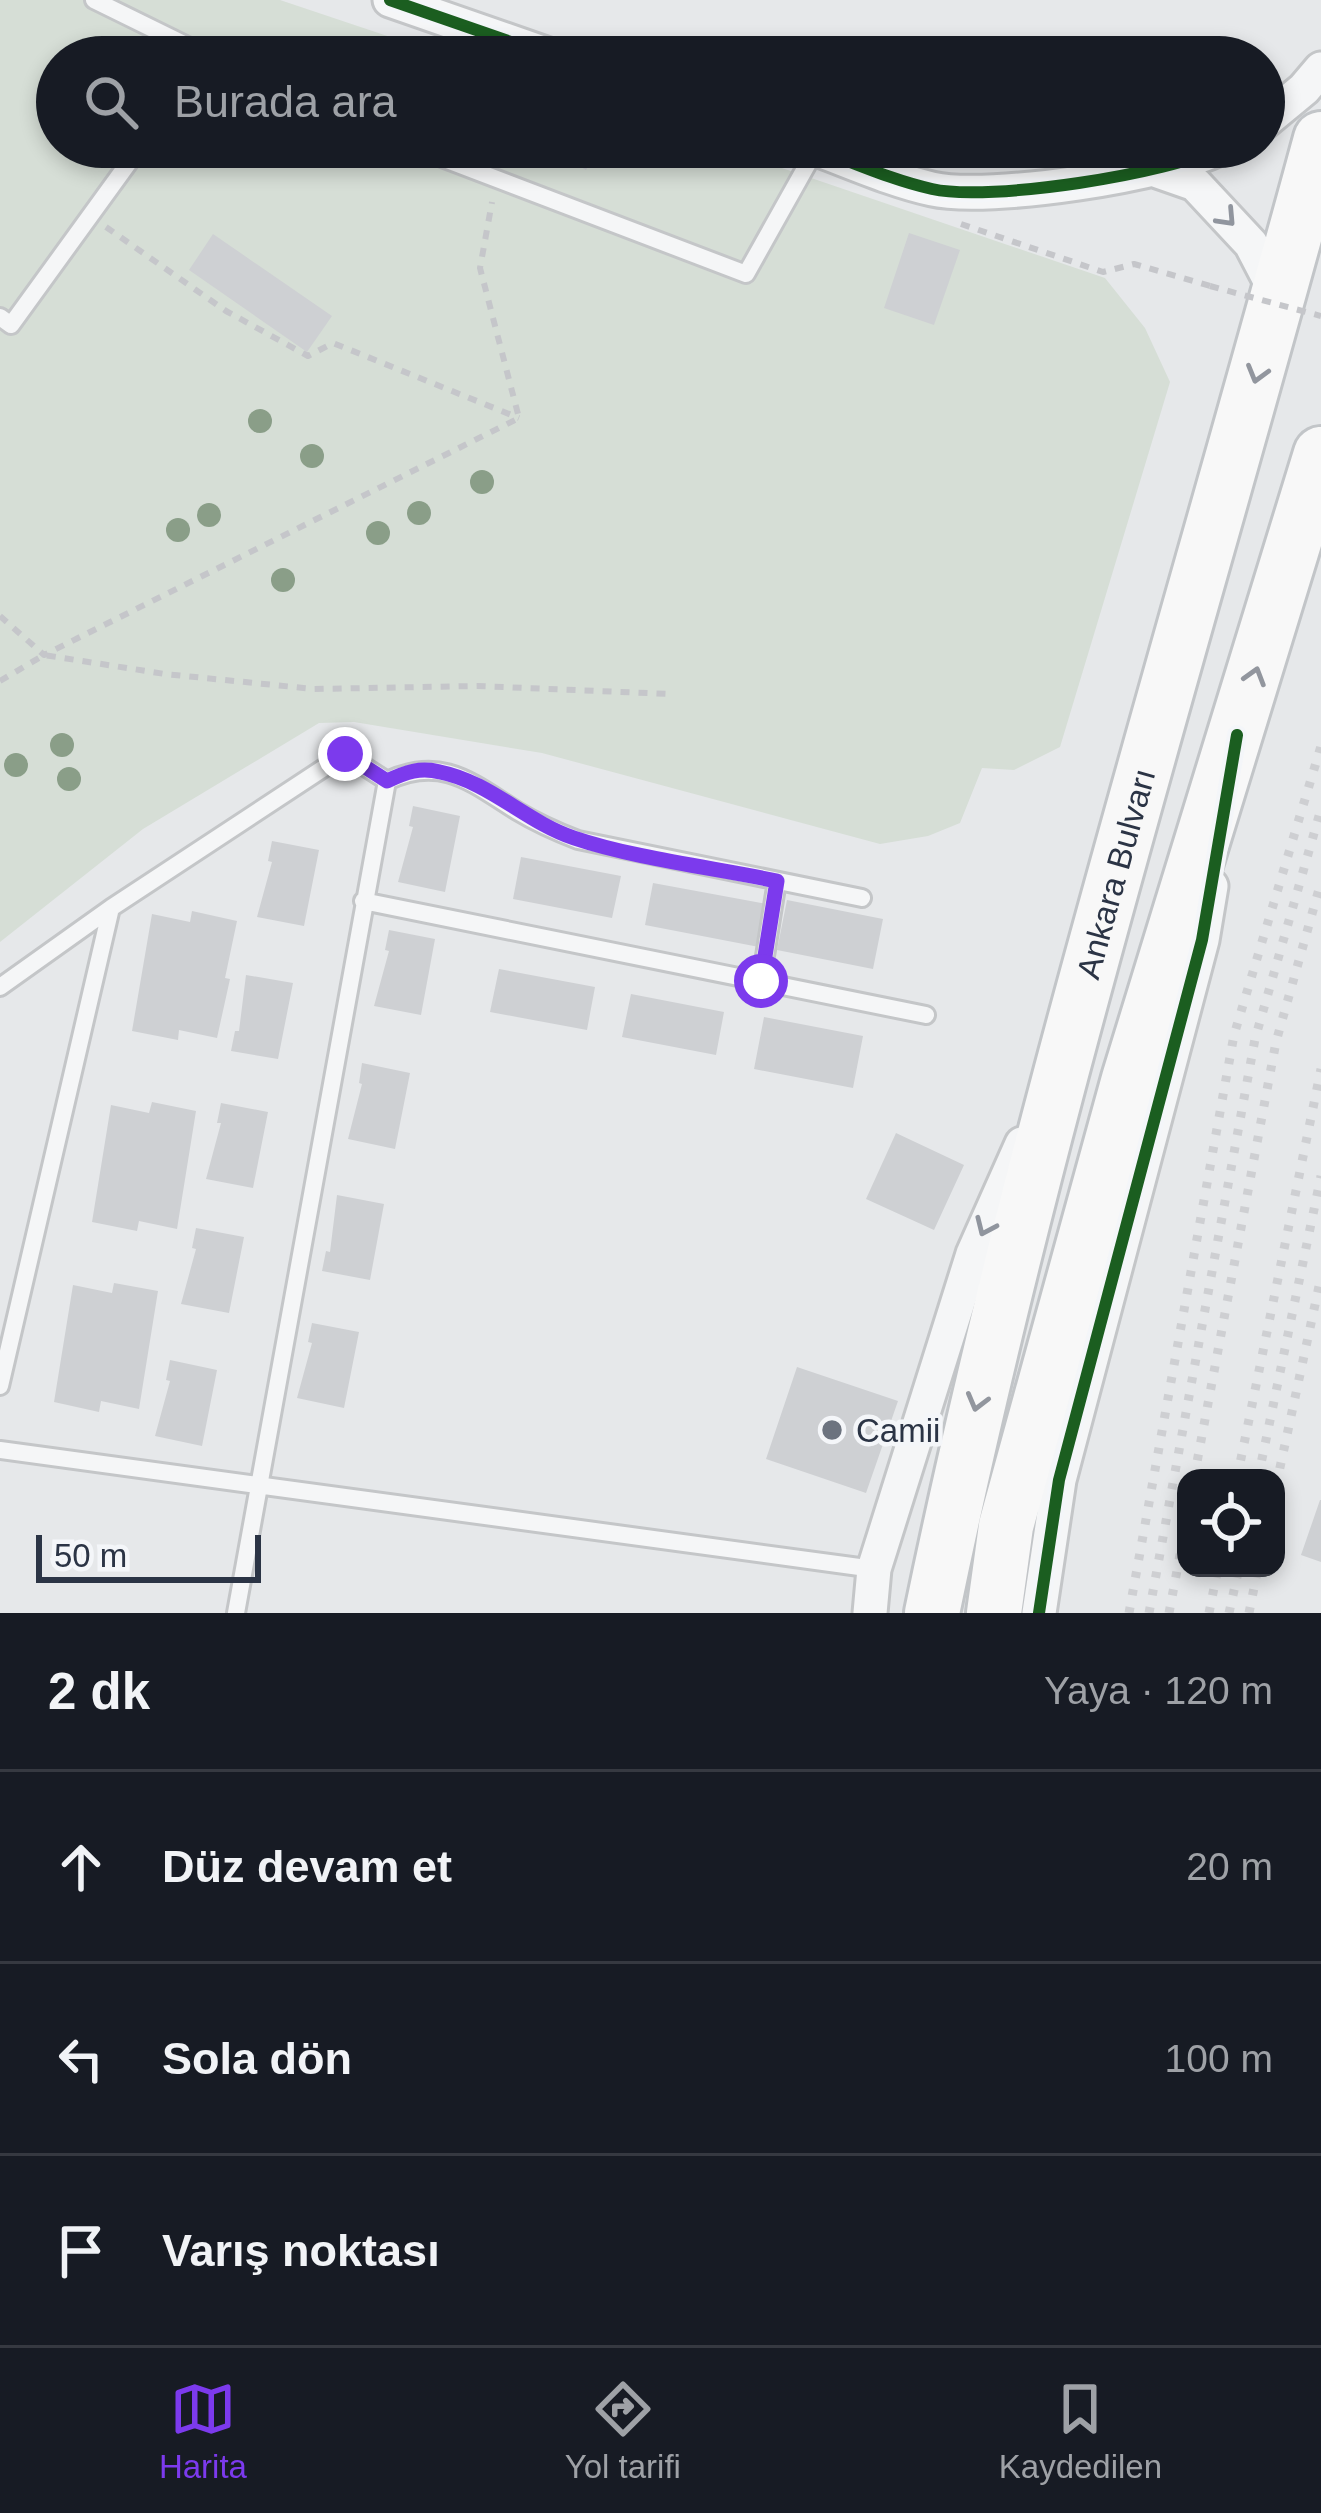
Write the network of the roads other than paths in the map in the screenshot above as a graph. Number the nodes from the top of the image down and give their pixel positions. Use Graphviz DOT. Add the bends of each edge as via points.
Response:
graph roads {
  1 [pos="94,0"];
  2 [pos="390,0"];
  3 [pos="166,36"];
  4 [pos="494,36"];
  5 [pos="1321,70"];
  6 [pos="1285,105"];
  7 [pos="1321,139"];
  8 [pos="125,168"];
  9 [pos="467,168"];
  10 [pos="803,168"];
  11 [pos="871,168"];
  12 [pos="1150,168"];
  13 [pos="1300,306"];
  14 [pos="0,317"];
  15 [pos="1321,454"];
  16 [pos="1238,735"];
  17 [pos="387,781"];
  18 [pos="777,881"];
  19 [pos="862,898"];
  20 [pos="364,902"];
  21 [pos="111,908"];
  22 [pos="761,981"];
  23 [pos="0,987"];
  24 [pos="926,1015"];
  25 [pos="1067,1043"];
  26 [pos="0,1386"];
  27 [pos="0,1450"];
  28 [pos="260,1485"];
  29 [pos="874,1569"];
  30 [pos="236,1613"];
  31 [pos="870,1613"];
  32 [pos="932,1613"];
  33 [pos="994,1613"];
  34 [pos="1039,1613"];
  1 -- 3 [label="lane"];
  2 -- 4 [label="street"];
  5 -- 6 [label="street"];
  7 -- 13 [label="main road, Ankara Bulvarı"];
  8 -- 14 [label="lane" via="11,326"];
  9 -- 10 [label="lane" via="746,274"];
  11 -- 12 [label="street" via="934,190 1016,193"];
  12 -- 13 [label="street, one-way" via="1195,184"];
  13 -- 25 [label="main road, Ankara Bulvarı, one-way"];
  16 -- 15 [label="main road, one-way"];
  16 -- 33 [label="main road" via="1064,1311 1006,1526"];
  16 -- 34 [label="street" via="1202,940 1059,1480"];
  17 -- 18 [label="lane" via="418,769 453,775 578,840"];
  17 -- 20 [label="lane"];
  17 -- 21 [label="lane" via="345,754"];
  18 -- 19 [label="lane"];
  18 -- 22 [label="lane"];
  20 -- 22 [label="lane"];
  20 -- 28 [label="lane"];
  21 -- 23 [label="lane"];
  21 -- 26 [label="lane"];
  22 -- 24 [label="lane"];
  25 -- 29 [label="street, one-way" via="973,1254"];
  25 -- 32 [label="main road, Ankara Bulvarı, one-way"];
  27 -- 28 [label="lane"];
  28 -- 29 [label="lane"];
  28 -- 30 [label="lane"];
  29 -- 31 [label="street"];
}
